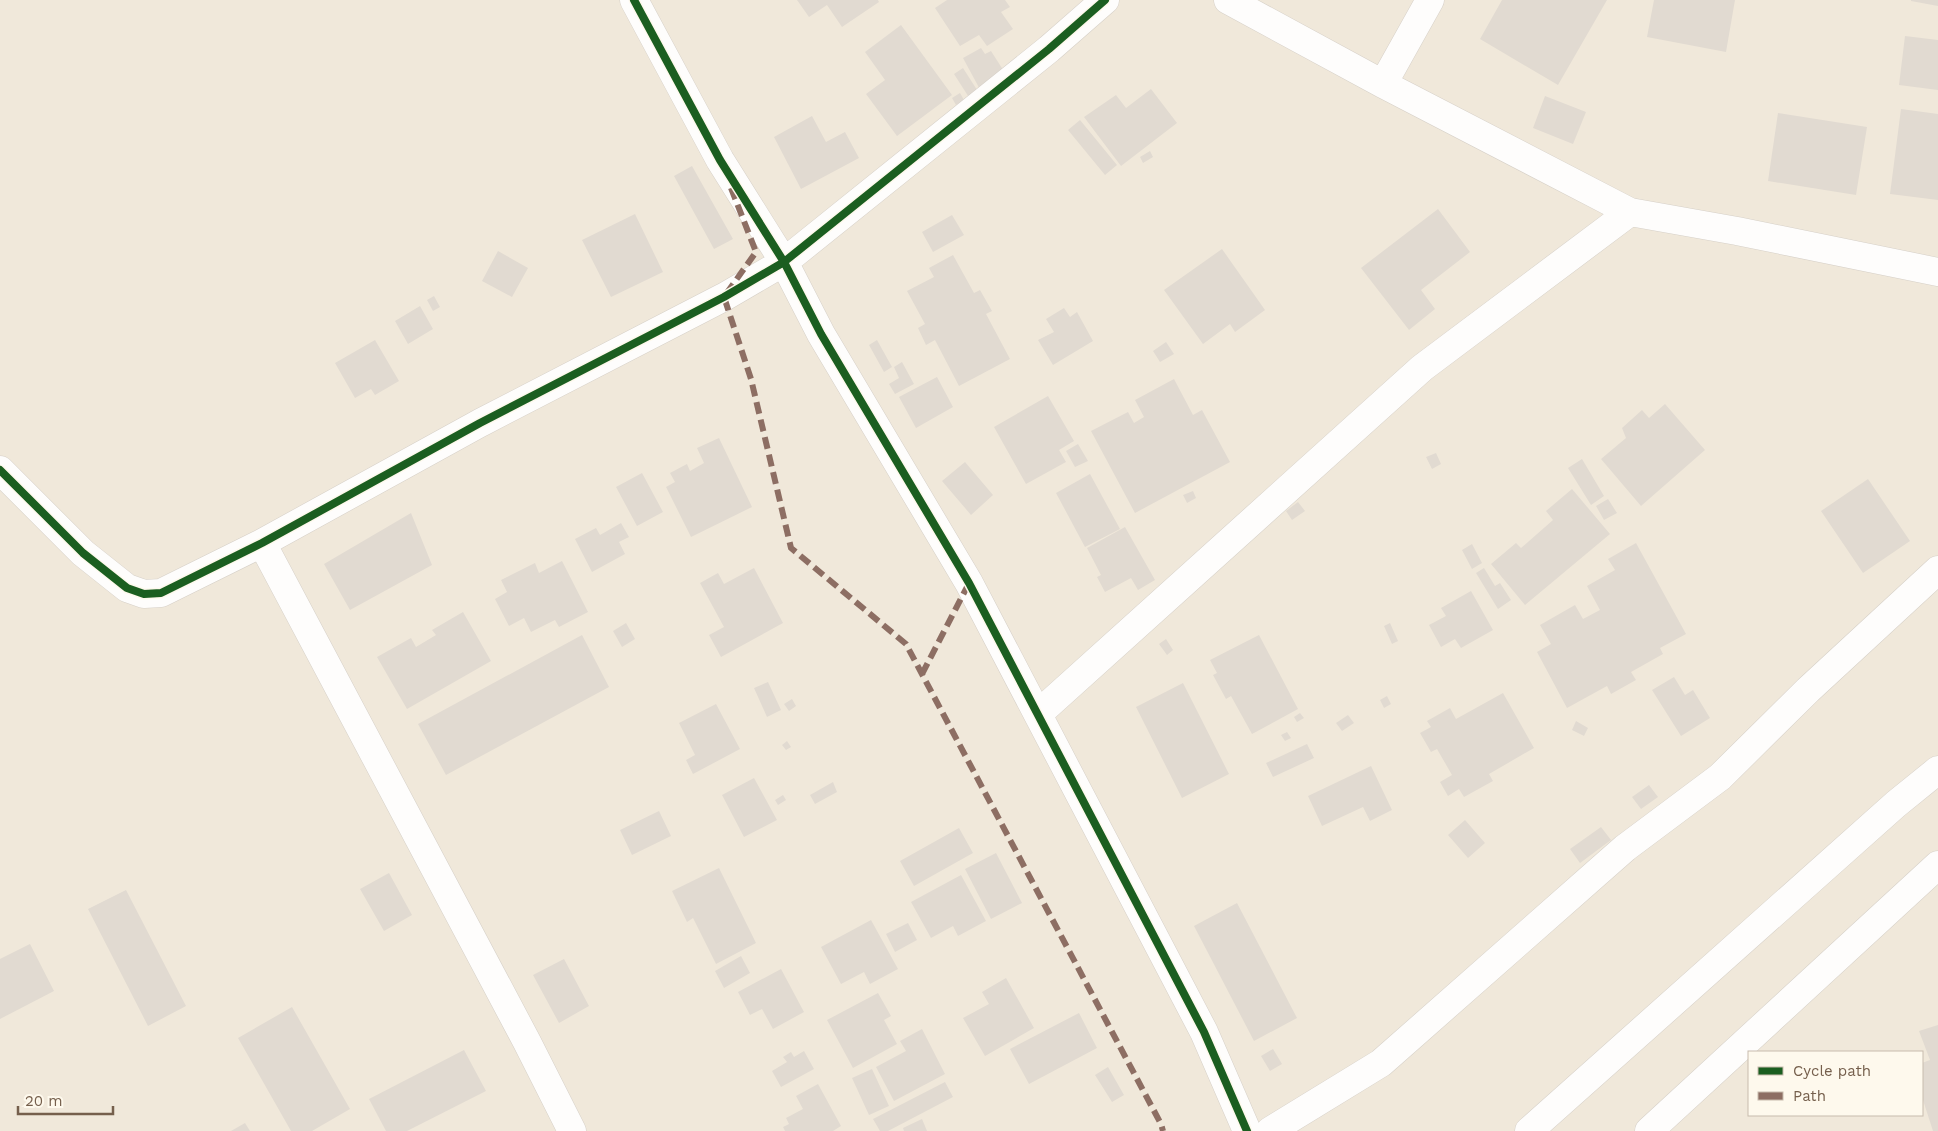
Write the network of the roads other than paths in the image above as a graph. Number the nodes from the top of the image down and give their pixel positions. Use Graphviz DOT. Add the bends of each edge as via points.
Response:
graph roads {
  1 [pos="634,0"];
  2 [pos="1105,0"];
  3 [pos="1228,0"];
  4 [pos="1430,0"];
  5 [pos="1383,84"];
  6 [pos="1630,212"];
  7 [pos="784,262"];
  8 [pos="1938,272"];
  9 [pos="0,470"];
  10 [pos="262,543"];
  11 [pos="1938,570"];
  12 [pos="1038,714"];
  13 [pos="1938,770"];
  14 [pos="1938,865"];
  15 [pos="572,1131"];
  16 [pos="1247,1131"];
  17 [pos="1270,1131"];
  18 [pos="1529,1131"];
  19 [pos="1649,1131"];
  1 -- 7 [label="street" via="720,160"];
  2 -- 7 [label="street" via="1049,49"];
  3 -- 5 [label="street"];
  4 -- 5 [label="street"];
  5 -- 6 [label="street"];
  6 -- 8 [label="street"];
  6 -- 12 [label="street" via="1422,368"];
  7 -- 10 [label="street"];
  7 -- 12 [label="street" via="821,334 970,583"];
  9 -- 10 [label="street" via="83,553 127,588 144,594 161,592"];
  10 -- 15 [label="street"];
  11 -- 17 [label="street" via="1720,776 1625,848 1380,1063"];
  12 -- 16 [label="street" via="1204,1032"];
  13 -- 18 [label="street"];
  14 -- 19 [label="street"];
}
